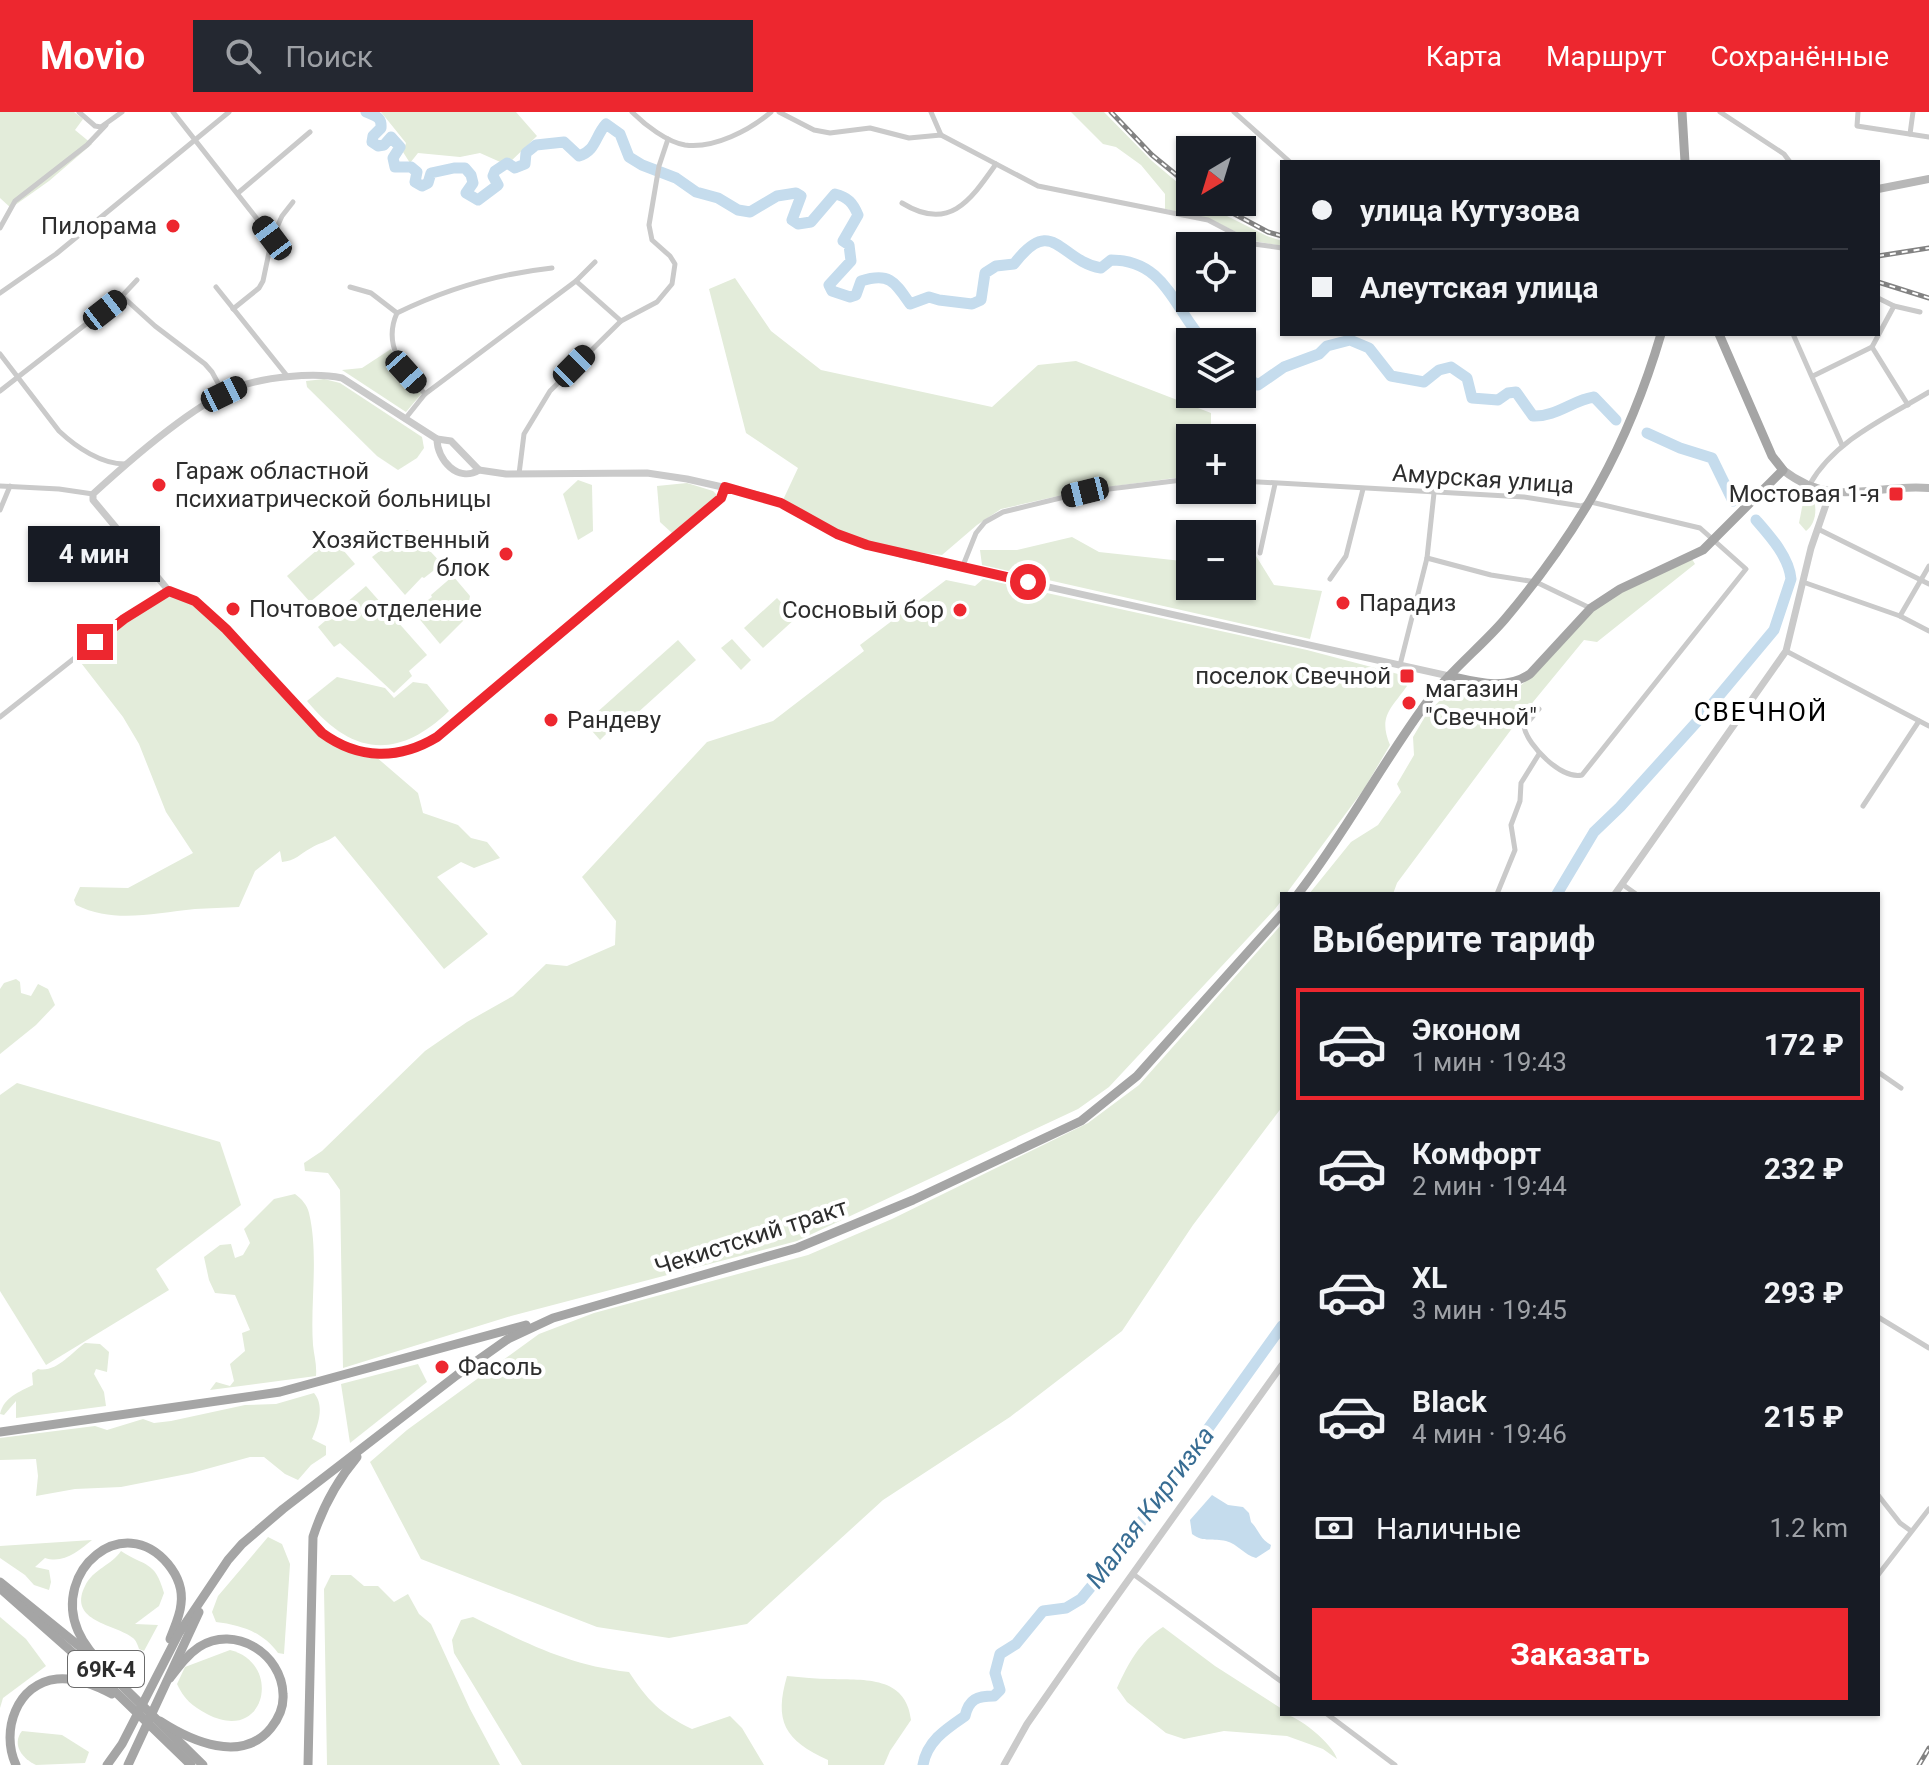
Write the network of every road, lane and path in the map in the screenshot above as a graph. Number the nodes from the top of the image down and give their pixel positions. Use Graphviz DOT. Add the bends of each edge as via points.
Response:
graph roads {
  1 [pos="79,112"];
  2 [pos="122,112"];
  3 [pos="173,112"];
  4 [pos="229,112"];
  5 [pos="632,112"];
  6 [pos="771,112"];
  7 [pos="779,112"];
  8 [pos="931,112"];
  9 [pos="1234,112"];
  10 [pos="1682,112"];
  11 [pos="1720,112"];
  12 [pos="1858,112"];
  13 [pos="1913,112"];
  14 [pos="106,125"];
  15 [pos="310,132"];
  16 [pos="1910,134"];
  17 [pos="941,135"];
  18 [pos="1929,137"];
  19 [pos="197,139"];
  20 [pos="668,139"];
  21 [pos="1288,160"];
  22 [pos="1685,160"];
  23 [pos="1788,160"];
  24 [pos="996,164"];
  25 [pos="1929,179"];
  26 [pos="1880,189"];
  27 [pos="238,193"];
  28 [pos="293,202"];
  29 [pos="902,203"];
  30 [pos="0,228"];
  31 [pos="272,238"];
  32 [pos="1280,248"];
  33 [pos="595,262"];
  34 [pos="552,268"];
  35 [pos="137,280"];
  36 [pos="576,281"];
  37 [pos="216,287"];
  38 [pos="350,287"];
  39 [pos="0,293"];
  40 [pos="122,296"];
  41 [pos="1880,299"];
  42 [pos="1894,306"];
  43 [pos="233,309"];
  44 [pos="1920,312"];
  45 [pos="397,313"];
  46 [pos="621,321"];
  47 [pos="1880,332"];
  48 [pos="1660,336"];
  49 [pos="1720,336"];
  50 [pos="1794,336"];
  51 [pos="1878,336"];
  52 [pos="1872,347"];
  53 [pos="0,354"];
  54 [pos="1813,376"];
  55 [pos="18,377"];
  56 [pos="289,378"];
  57 [pos="0,391"];
  58 [pos="1929,392"];
  59 [pos="224,394"];
  60 [pos="425,394"];
  61 [pos="1908,405"];
  62 [pos="405,419"];
  63 [pos="437,439"];
  64 [pos="1842,445"];
  65 [pos="127,464"];
  66 [pos="479,470"];
  67 [pos="1783,470"];
  68 [pos="519,474"];
  69 [pos="1176,481"];
  70 [pos="1256,482"];
  71 [pos="1275,484"];
  72 [pos="1809,485"];
  73 [pos="0,486"];
  74 [pos="10,486"];
  75 [pos="725,487"];
  76 [pos="1929,488"];
  77 [pos="1363,489"];
  78 [pos="1434,493"];
  79 [pos="1830,493"];
  80 [pos="93,494"];
  81 [pos="1591,502"];
  82 [pos="0,510"];
  83 [pos="1817,528"];
  84 [pos="1713,540"];
  85 [pos="1260,553"];
  86 [pos="1427,558"];
  87 [pos="1929,566"];
  88 [pos="962,568"];
  89 [pos="1330,579"];
  90 [pos="1920,579"];
  91 [pos="1536,582"];
  92 [pos="1803,582"];
  93 [pos="1929,584"];
  94 [pos="169,591"];
  95 [pos="1591,608"];
  96 [pos="1900,616"];
  97 [pos="1929,631"];
  98 [pos="1786,651"];
  99 [pos="1400,665"];
  100 [pos="1449,676"];
  101 [pos="1539,709"];
  102 [pos="1,714"];
  103 [pos="1919,721"];
  104 [pos="1929,726"];
  105 [pos="1539,754"];
  106 [pos="1863,806"];
  107 [pos="1622,884"];
  108 [pos="1299,892"];
  109 [pos="1498,892"];
  110 [pos="1616,892"];
  111 [pos="1633,892"];
  112 [pos="1280,916"];
  113 [pos="1880,1073"];
  114 [pos="1901,1088"];
  115 [pos="553,1318"];
  116 [pos="1880,1318"];
  117 [pos="1929,1348"];
  118 [pos="1280,1368"];
  119 [pos="0,1432"];
  120 [pos="367,1445"];
  121 [pos="1880,1498"];
  122 [pos="1929,1509"];
  123 [pos="1911,1531"];
  124 [pos="1880,1572"];
  125 [pos="1133,1574"];
  126 [pos="217,1577"];
  127 [pos="0,1582"];
  128 [pos="0,1589"];
  129 [pos="103,1666"];
  130 [pos="158,1671"];
  131 [pos="168,1681"];
  132 [pos="1280,1681"];
  133 [pos="123,1699"];
  134 [pos="1330,1716"];
  135 [pos="160,1721"];
  136 [pos="122,1744"];
  137 [pos="16,1765"];
  138 [pos="107,1765"];
  139 [pos="114,1765"];
  140 [pos="128,1765"];
  141 [pos="190,1765"];
  142 [pos="203,1765"];
  143 [pos="308,1765"];
  144 [pos="1004,1765"];
  145 [pos="1395,1765"];
  1 -- 14 [label="street" via="95,126"];
  2 -- 14 [label="street"];
  3 -- 19 [label="street"];
  4 -- 19 [label="street"];
  5 -- 20 [label="street"];
  6 -- 20 [label="street" via="742,132 708,143 684,145"];
  7 -- 17 [label="street" via="830,133 870,128 909,138"];
  8 -- 17 [label="street"];
  9 -- 21 [label="street"];
  10 -- 22 [label="main road"];
  11 -- 23 [label="street"];
  12 -- 16 [label="street" via="1857,126"];
  13 -- 16 [label="street"];
  14 -- 30 [label="street" via="15,201"];
  15 -- 27 [label="street"];
  16 -- 18 [label="street"];
  17 -- 24 [label="street"];
  19 -- 27 [label="street"];
  19 -- 39 [label="street"];
  20 -- 46 [label="street" via="649,225 652,240 670,256 676,273 666,294"];
  24 -- 29 [label="street" via="970,197 950,212 925,215"];
  24 -- 32 [label="street" via="1038,186 1208,220 1254,244"];
  25 -- 26 [label="main road"];
  27 -- 31 [label="street"];
  28 -- 31 [label="street"];
  31 -- 43 [label="street" via="259,288"];
  33 -- 36 [label="street"];
  34 -- 45 [label="street" via="494,277"];
  35 -- 40 [label="street"];
  36 -- 46 [label="street"];
  36 -- 60 [label="street"];
  37 -- 43 [label="street"];
  38 -- 45 [label="street" via="371,293"];
  40 -- 55 [label="street"];
  40 -- 59 [label="street" via="205,364"];
  41 -- 42 [label="street"];
  42 -- 44 [label="street"];
  42 -- 47 [label="street"];
  43 -- 56 [label="street"];
  45 -- 60 [label="street" via="392,347"];
  46 -- 68 [label="street" via="550,391 524,434"];
  48 -- 81 [label="main road" via="1634,417"];
  49 -- 67 [label="main road"];
  50 -- 54 [label="street"];
  51 -- 52 [label="street"];
  52 -- 54 [label="street"];
  52 -- 61 [label="street"];
  53 -- 55 [label="street"];
  54 -- 64 [label="street"];
  55 -- 57 [label="street"];
  55 -- 65 [label="street" via="70,441 111,463"];
  56 -- 59 [label="street" via="239,386"];
  56 -- 62 [label="street" via="342,378"];
  58 -- 61 [label="street"];
  59 -- 65 [label="street"];
  60 -- 62 [label="street"];
  61 -- 64 [label="street"];
  62 -- 63 [label="street"];
  63 -- 66 [label="street" via="451,441"];
  63 -- 66 [label="street" via="439,454 455,471 467,475"];
  64 -- 72 [label="street"];
  65 -- 80 [label="street"];
  66 -- 68 [label="street"];
  67 -- 72 [label="main road"];
  67 -- 84 [label="main road"];
  68 -- 75 [label="street" via="647,473"];
  69 -- 88 [label="street" via="1085,492 1003,512 980,527"];
  70 -- 71 [label="street, Амурская улица"];
  71 -- 77 [label="street, Амурская улица"];
  71 -- 85 [label="street"];
  72 -- 79 [label="main road"];
  73 -- 74 [label="street"];
  74 -- 80 [label="street"];
  74 -- 82 [label="street"];
  75 -- 88 [label="street" via="781,503 867,545"];
  75 -- 94 [label="street" via="721,498 437,737 392,755 356,751 330,739 226,629 195,601"];
  76 -- 79 [label="main road"];
  77 -- 78 [label="street, Амурская улица"];
  77 -- 89 [label="street" via="1346,556"];
  78 -- 81 [label="street, Амурская улица" via="1581,506"];
  78 -- 86 [label="street"];
  79 -- 83 [label="street"];
  80 -- 94 [label="street" via="95,506"];
  81 -- 84 [label="street, Амурская улица" via="1700,528"];
  81 -- 91 [label="main road"];
  83 -- 90 [label="street"];
  83 -- 92 [label="street"];
  84 -- 95 [label="main road" via="1684,561"];
  84 -- 105 [label="street, Амурская улица" via="1746,569 1582,775 1575,777"];
  86 -- 91 [label="street"];
  86 -- 99 [label="street"];
  87 -- 90 [label="street"];
  88 -- 99 [label="street"];
  90 -- 93 [label="street"];
  90 -- 96 [label="street"];
  91 -- 95 [label="street"];
  91 -- 100 [label="main road"];
  92 -- 96 [label="street"];
  92 -- 98 [label="street"];
  94 -- 102 [label="street"];
  95 -- 100 [label="main road" via="1519,681 1485,683"];
  96 -- 97 [label="street"];
  98 -- 103 [label="street"];
  98 -- 107 [label="street"];
  99 -- 100 [label="street"];
  100 -- 108 [label="main road"];
  101 -- 105 [label="street" via="1524,727"];
  103 -- 104 [label="street"];
  103 -- 106 [label="street"];
  105 -- 109 [label="street" via="1521,783 1510,829 1515,850"];
  107 -- 110 [label="street"];
  107 -- 111 [label="street"];
  112 -- 115 [label="main road, Чекистский тракт" via="1137,1076 1081,1121 797,1248"];
  113 -- 114 [label="street"];
  115 -- 119 [label="main road" via="280,1392"];
  115 -- 120 [label="main road, Чекистский тракт" via="508,1339"];
  116 -- 117 [label="street"];
  118 -- 125 [label="street"];
  120 -- 126 [label="main road, Чекистский тракт" via="264,1524"];
  120 -- 143 [label="main road" via="332,1489 313,1537"];
  121 -- 123 [label="street"];
  122 -- 123 [label="street"];
  123 -- 124 [label="street"];
  125 -- 132 [label="street"];
  125 -- 144 [label="street"];
  126 -- 130 [label="main road, Чекистский тракт"];
  126 -- 131 [label="main road, Чекистский тракт"];
  127 -- 129 [label="main road, 69К-4"];
  128 -- 133 [label="main road, 69К-4"];
  129 -- 130 [label="main road" via="78,1630 72,1594 82,1568 95,1555 127,1544 162,1557 181,1590 178,1618"];
  129 -- 135 [label="main road, 69К-4"];
  130 -- 136 [label="main road"];
  131 -- 135 [label="main road" via="201,1646 243,1641 276,1670 283,1704 268,1732 236,1747 206,1743"];
  131 -- 140 [label="main road, Чекистский тракт"];
  133 -- 137 [label="main road" via="73,1680 49,1680 30,1688 17,1701 8,1723"];
  133 -- 141 [label="main road, 69К-4"];
  134 -- 145 [label="street"];
  135 -- 142 [label="main road, 69К-4"];
  136 -- 138 [label="main road"];
  136 -- 139 [label="main road"];
}
